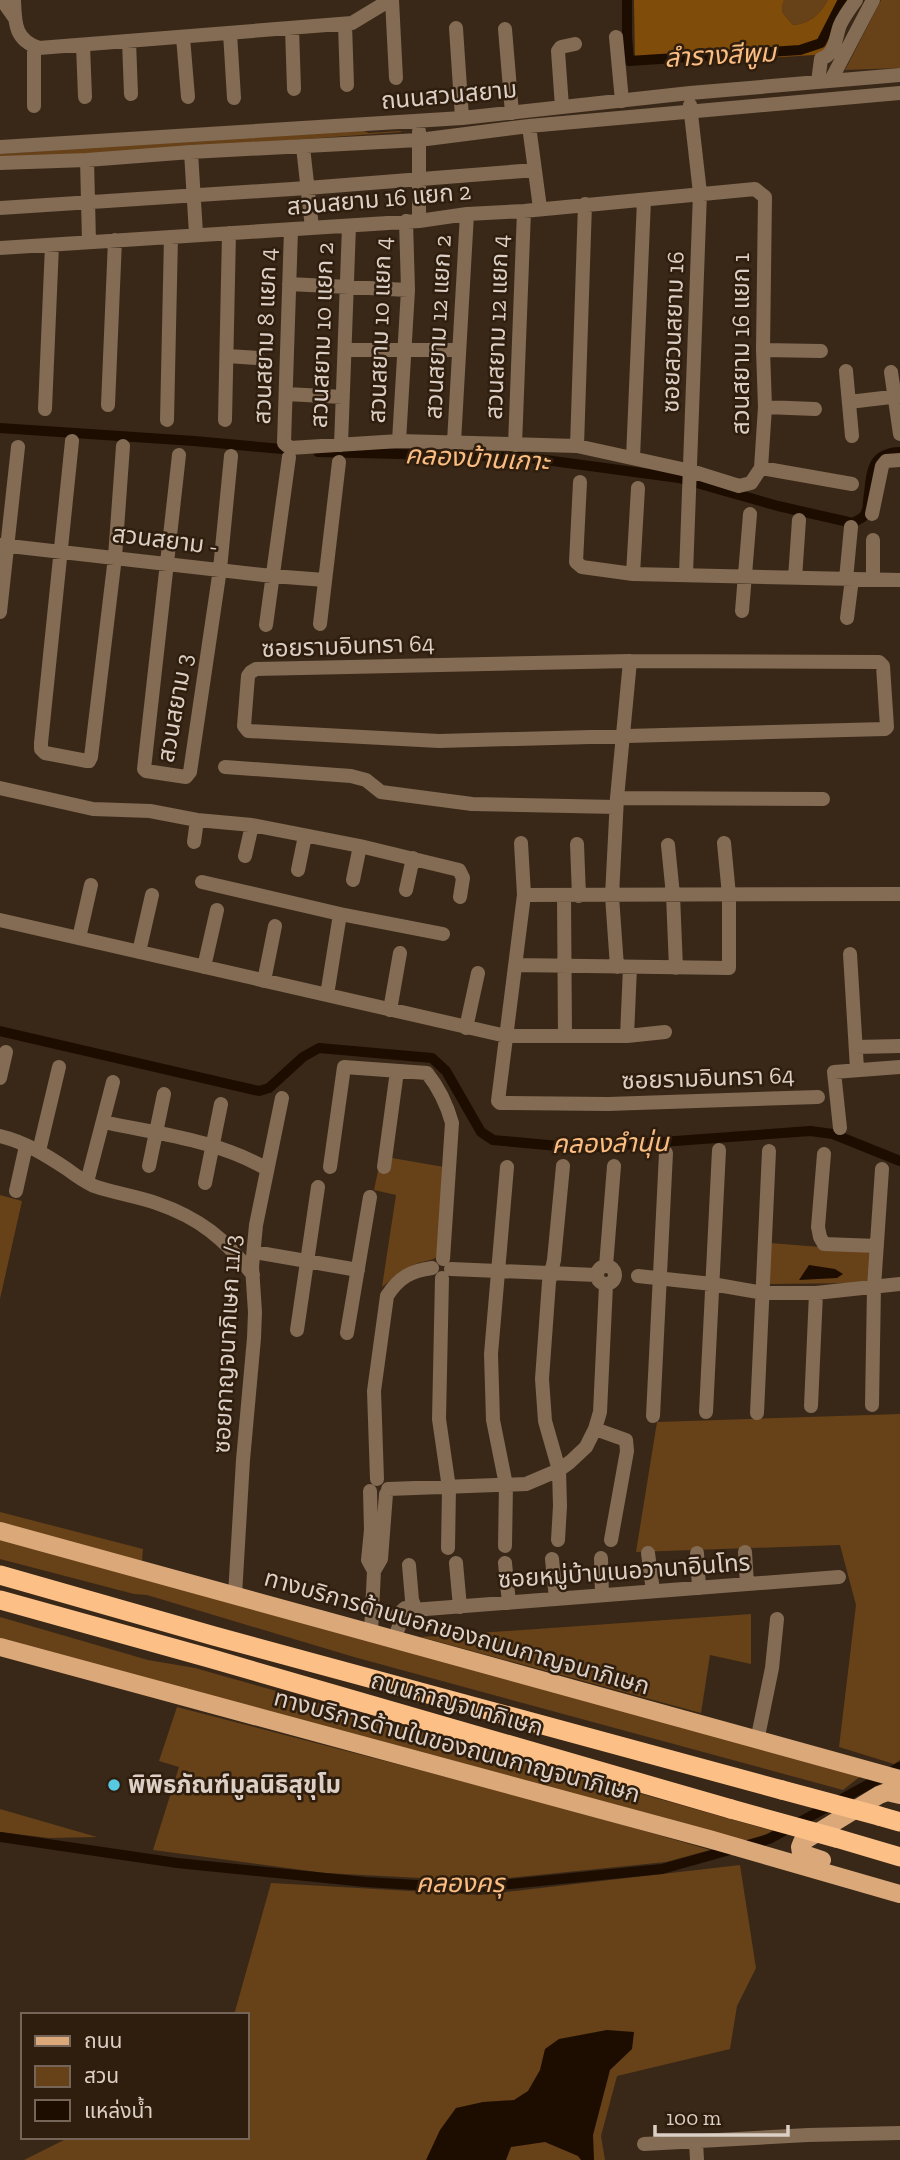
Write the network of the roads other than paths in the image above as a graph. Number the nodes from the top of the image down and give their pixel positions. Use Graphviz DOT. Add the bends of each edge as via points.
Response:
graph roads {
  1 [pos="2,0"];
  2 [pos="14,0"];
  3 [pos="391,0"];
  4 [pos="856,0"];
  5 [pos="873,0"];
  6 [pos="15,18"];
  7 [pos="345,24"];
  8 [pos="292,28"];
  9 [pos="456,28"];
  10 [pos="505,29"];
  11 [pos="230,33"];
  12 [pos="183,37"];
  13 [pos="617,37"];
  14 [pos="129,41"];
  15 [pos="83,44"];
  16 [pos="575,44"];
  17 [pos="34,47"];
  18 [pos="900,75"];
  19 [pos="396,78"];
  20 [pos="825,81"];
  21 [pos="347,85"];
  22 [pos="293,89"];
  23 [pos="690,93"];
  24 [pos="900,93"];
  25 [pos="131,94"];
  26 [pos="85,97"];
  27 [pos="188,97"];
  28 [pos="234,98"];
  29 [pos="622,100"];
  30 [pos="34,106"];
  31 [pos="562,107"];
  32 [pos="690,112"];
  33 [pos="512,113"];
  34 [pos="462,118"];
  35 [pos="418,121"];
  36 [pos="529,127"];
  37 [pos="419,140"];
  38 [pos="0,147"];
  39 [pos="303,147"];
  40 [pos="191,152"];
  41 [pos="88,160"];
  42 [pos="0,163"];
  43 [pos="535,170"];
  44 [pos="418,180"];
  45 [pos="307,188"];
  46 [pos="761,192"];
  47 [pos="700,193"];
  48 [pos="194,195"];
  49 [pos="644,200"];
  50 [pos="89,204"];
  51 [pos="584,204"];
  52 [pos="0,208"];
  53 [pos="540,208"];
  54 [pos="524,211"];
  55 [pos="467,214"];
  56 [pos="413,221"];
  57 [pos="349,226"];
  58 [pos="312,228"];
  59 [pos="291,230"];
  60 [pos="229,233"];
  61 [pos="196,234"];
  62 [pos="171,237"];
  63 [pos="115,240"];
  64 [pos="89,242"];
  65 [pos="52,245"];
  66 [pos="0,248"];
  67 [pos="289,284"];
  68 [pos="347,288"];
  69 [pos="408,290"];
  70 [pos="404,349"];
  71 [pos="345,350"];
  72 [pos="459,350"];
  73 [pos="763,351"];
  74 [pos="821,351"];
  75 [pos="227,356"];
  76 [pos="258,358"];
  77 [pos="846,371"];
  78 [pos="891,372"];
  79 [pos="286,394"];
  80 [pos="343,397"];
  81 [pos="897,397"];
  82 [pos="849,402"];
  83 [pos="108,405"];
  84 [pos="765,407"];
  85 [pos="45,409"];
  86 [pos="815,409"];
  87 [pos="167,419"];
  88 [pos="225,420"];
  89 [pos="900,434"];
  90 [pos="852,436"];
  91 [pos="72,441"];
  92 [pos="399,442"];
  93 [pos="454,442"];
  94 [pos="341,445"];
  95 [pos="515,445"];
  96 [pos="123,446"];
  97 [pos="577,446"];
  98 [pos="18,447"];
  99 [pos="179,455"];
  100 [pos="231,456"];
  101 [pos="289,457"];
  102 [pos="633,458"];
  103 [pos="900,460"];
  104 [pos="339,463"];
  105 [pos="761,468"];
  106 [pos="691,478"];
  107 [pos="580,482"];
  108 [pos="852,484"];
  109 [pos="638,488"];
  110 [pos="872,513"];
  111 [pos="750,514"];
  112 [pos="799,520"];
  113 [pos="851,527"];
  114 [pos="873,540"];
  115 [pos="4,545"];
  116 [pos="60,550"];
  117 [pos="116,557"];
  118 [pos="168,562"];
  119 [pos="220,569"];
  120 [pos="633,574"];
  121 [pos="686,574"];
  122 [pos="272,576"];
  123 [pos="744,576"];
  124 [pos="795,578"];
  125 [pos="325,579"];
  126 [pos="849,579"];
  127 [pos="873,579"];
  128 [pos="900,580"];
  129 [pos="742,611"];
  130 [pos="0,612"];
  131 [pos="847,618"];
  132 [pos="320,624"];
  133 [pos="266,625"];
  134 [pos="630,661"];
  135 [pos="622,737"];
  136 [pos="226,767"];
  137 [pos="0,788"];
  138 [pos="823,799"];
  139 [pos="617,803"];
  140 [pos="197,820"];
  141 [pos="253,825"];
  142 [pos="305,836"];
  143 [pos="194,842"];
  144 [pos="724,842"];
  145 [pos="521,843"];
  146 [pos="577,845"];
  147 [pos="668,845"];
  148 [pos="360,846"];
  149 [pos="245,856"];
  150 [pos="412,858"];
  151 [pos="298,870"];
  152 [pos="353,880"];
  153 [pos="202,882"];
  154 [pos="91,885"];
  155 [pos="405,890"];
  156 [pos="900,894"];
  157 [pos="152,895"];
  158 [pos="524,895"];
  159 [pos="673,895"];
  160 [pos="729,895"];
  161 [pos="564,896"];
  162 [pos="579,896"];
  163 [pos="612,896"];
  164 [pos="460,897"];
  165 [pos="217,910"];
  166 [pos="340,914"];
  167 [pos="0,920"];
  168 [pos="275,926"];
  169 [pos="443,934"];
  170 [pos="79,938"];
  171 [pos="139,952"];
  172 [pos="400,953"];
  173 [pos="850,954"];
  174 [pos="515,965"];
  175 [pos="564,966"];
  176 [pos="204,967"];
  177 [pos="624,967"];
  178 [pos="676,968"];
  179 [pos="478,973"];
  180 [pos="264,981"];
  181 [pos="327,995"];
  182 [pos="390,1010"];
  183 [pos="467,1028"];
  184 [pos="665,1032"];
  185 [pos="627,1036"];
  186 [pos="506,1037"];
  187 [pos="565,1037"];
  188 [pos="900,1046"];
  189 [pos="856,1047"];
  190 [pos="6,1052"];
  191 [pos="59,1067"];
  192 [pos="900,1067"];
  193 [pos="857,1069"];
  194 [pos="397,1071"];
  195 [pos="0,1078"];
  196 [pos="113,1082"];
  197 [pos="164,1094"];
  198 [pos="818,1097"];
  199 [pos="282,1098"];
  200 [pos="221,1104"];
  201 [pos="103,1122"];
  202 [pos="841,1128"];
  203 [pos="156,1133"];
  204 [pos="0,1136"];
  205 [pos="212,1145"];
  206 [pos="33,1148"];
  207 [pos="719,1150"];
  208 [pos="769,1151"];
  209 [pos="666,1153"];
  210 [pos="824,1154"];
  211 [pos="614,1166"];
  212 [pos="149,1167"];
  213 [pos="330,1167"];
  214 [pos="384,1167"];
  215 [pos="507,1167"];
  216 [pos="563,1167"];
  217 [pos="267,1169"];
  218 [pos="882,1169"];
  219 [pos="87,1182"];
  220 [pos="205,1183"];
  221 [pos="318,1187"];
  222 [pos="16,1191"];
  223 [pos="370,1197"];
  224 [pos="877,1246"];
  225 [pos="254,1252"];
  226 [pos="307,1261"];
  227 [pos="442,1268"];
  228 [pos="358,1270"];
  229 [pos="498,1271"];
  230 [pos="551,1273"];
  231 [pos="253,1275"];
  232 [pos="606,1275"];
  233 [pos="660,1279"];
  234 [pos="712,1284"];
  235 [pos="900,1284"];
  236 [pos="874,1287"];
  237 [pos="764,1293"];
  238 [pos="816,1293"];
  239 [pos="297,1331"];
  240 [pos="347,1333"];
  241 [pos="872,1405"];
  242 [pos="811,1406"];
  243 [pos="706,1412"];
  244 [pos="757,1413"];
  245 [pos="653,1416"];
  246 [pos="595,1429"];
  247 [pos="559,1470"];
  248 [pos="506,1485"];
  249 [pos="380,1488"];
  250 [pos="449,1488"];
  251 [pos="0,1531"];
  252 [pos="558,1540"];
  253 [pos="611,1540"];
  254 [pos="505,1546"];
  255 [pos="448,1548"];
  256 [pos="745,1552"];
  257 [pos="648,1553"];
  258 [pos="697,1553"];
  259 [pos="601,1558"];
  260 [pos="552,1559"];
  261 [pos="456,1563"];
  262 [pos="505,1563"];
  263 [pos="409,1565"];
  264 [pos="0,1575"];
  265 [pos="839,1577"];
  266 [pos="747,1584"];
  267 [pos="699,1588"];
  268 [pos="653,1591"];
  269 [pos="235,1595"];
  270 [pos="602,1595"];
  271 [pos="556,1599"];
  272 [pos="0,1600"];
  273 [pos="509,1603"];
  274 [pos="460,1606"];
  275 [pos="777,1619"];
  276 [pos="397,1622"];
  277 [pos="0,1647"];
  278 [pos="757,1741"];
  279 [pos="900,1780"];
  280 [pos="900,1795"];
  281 [pos="900,1822"];
  282 [pos="900,1857"];
  283 [pos="900,1892"];
  284 [pos="900,2133"];
  285 [pos="696,2142"];
  286 [pos="644,2144"];
  287 [pos="697,2160"];
  1 -- 6 [label="street"];
  2 -- 6 [label="street"];
  3 -- 7 [label="street"];
  3 -- 19 [label="street"];
  4 -- 20 [label="street" via="841,23 833,50 821,59"];
  5 -- 20 [label="street"];
  6 -- 17 [label="street" via="20,35"];
  7 -- 8 [label="street"];
  7 -- 21 [label="street"];
  8 -- 11 [label="street"];
  8 -- 22 [label="street"];
  9 -- 34 [label="street"];
  10 -- 33 [label="street"];
  11 -- 12 [label="street"];
  11 -- 28 [label="street"];
  12 -- 14 [label="street"];
  12 -- 27 [label="street"];
  13 -- 29 [label="street"];
  14 -- 15 [label="street"];
  14 -- 25 [label="street"];
  15 -- 17 [label="street"];
  15 -- 26 [label="street"];
  16 -- 31 [label="street" via="558,51"];
  17 -- 30 [label="street"];
  18 -- 20 [label="street, ถนนสวนสยาม"];
  20 -- 23 [label="street, ถนนสวนสยาม"];
  23 -- 29 [label="street, ถนนสวนสยาม"];
  23 -- 32 [label="street, ซอยสวนสยาม 16"];
  24 -- 32 [label="street, ถนนสวนสยาม"];
  29 -- 31 [label="street, ถนนสวนสยาม"];
  31 -- 33 [label="street, ถนนสวนสยาม"];
  32 -- 36 [label="street, ถนนสวนสยาม"];
  32 -- 47 [label="street, ซอยสวนสยาม 16"];
  33 -- 34 [label="street, ถนนสวนสยาม"];
  34 -- 35 [label="street, ถนนสวนสยาม"];
  35 -- 37 [label="street, สวนสยาม 10 แยก 4"];
  35 -- 38 [label="street, ถนนสวนสยาม"];
  36 -- 37 [label="street, ถนนสวนสยาม"];
  36 -- 43 [label="street"];
  37 -- 39 [label="street, ถนนสวนสยาม"];
  37 -- 44 [label="street, สวนสยาม 10 แยก 4"];
  39 -- 40 [label="street, ถนนสวนสยาม"];
  39 -- 45 [label="street"];
  40 -- 41 [label="street, ถนนสวนสยาม"];
  40 -- 48 [label="street"];
  41 -- 42 [label="street, ถนนสวนสยาม"];
  41 -- 50 [label="street"];
  43 -- 44 [label="street"];
  43 -- 53 [label="street"];
  44 -- 45 [label="street"];
  44 -- 56 [label="street, สวนสยาม 10 แยก 4"];
  45 -- 48 [label="street"];
  45 -- 58 [label="street"];
  46 -- 47 [label="street, สวนสยาม 16 แยก 2"];
  46 -- 73 [label="street, สวนสยาม 16 แยก 1" via="765,197"];
  47 -- 49 [label="street, สวนสยาม 16 แยก 2"];
  47 -- 106 [label="street, ซอยสวนสยาม 16"];
  48 -- 50 [label="street"];
  48 -- 61 [label="street"];
  49 -- 51 [label="street, สวนสยาม 16 แยก 2"];
  49 -- 102 [label="street"];
  50 -- 52 [label="street"];
  50 -- 64 [label="street"];
  51 -- 53 [label="street, สวนสยาม 16 แยก 2"];
  51 -- 97 [label="street"];
  53 -- 54 [label="street, สวนสยาม 16 แยก 2"];
  54 -- 55 [label="street, สวนสยาม 16 แยก 2"];
  54 -- 95 [label="street, สวนสยาม 12 แยก 4"];
  55 -- 56 [label="street, สวนสยาม 16 แยก 2"];
  55 -- 72 [label="street, สวนสยาม 12 แยก 2"];
  56 -- 57 [label="street, สวนสยาม 16 แยก 2"];
  56 -- 69 [label="street, สวนสยาม 10 แยก 4"];
  57 -- 58 [label="street, สวนสยาม 16 แยก 2"];
  57 -- 68 [label="street, สวนสยาม 10 แยก 2"];
  58 -- 59 [label="street, สวนสยาม 16 แยก 2"];
  59 -- 60 [label="street, สวนสยาม 16 แยก 2"];
  59 -- 67 [label="street, สวนสยาม 8 แยก 4"];
  60 -- 61 [label="street, สวนสยาม 16 แยก 2"];
  60 -- 75 [label="street"];
  61 -- 62 [label="street, สวนสยาม 16 แยก 2"];
  62 -- 63 [label="street, สวนสยาม 16 แยก 2"];
  62 -- 87 [label="street"];
  63 -- 64 [label="street, สวนสยาม 16 แยก 2"];
  63 -- 83 [label="street"];
  64 -- 65 [label="street, สวนสยาม 16 แยก 2"];
  65 -- 66 [label="street, สวนสยาม 16 แยก 2"];
  65 -- 85 [label="street"];
  67 -- 68 [label="street"];
  67 -- 79 [label="street, สวนสยาม 8 แยก 4"];
  68 -- 69 [label="street"];
  68 -- 71 [label="street, สวนสยาม 10 แยก 2"];
  69 -- 70 [label="street, สวนสยาม 10 แยก 4"];
  70 -- 71 [label="street"];
  70 -- 72 [label="street"];
  70 -- 92 [label="street, สวนสยาม 10 แยก 4"];
  71 -- 80 [label="street, สวนสยาม 10 แยก 2"];
  72 -- 93 [label="street, สวนสยาม 12 แยก 2"];
  73 -- 74 [label="street"];
  73 -- 84 [label="street, สวนสยาม 16 แยก 1"];
  75 -- 76 [label="street"];
  75 -- 88 [label="street"];
  77 -- 82 [label="street"];
  78 -- 81 [label="street"];
  79 -- 80 [label="street"];
  79 -- 94 [label="street, สวนสยาม 8 แยก 4" via="284,443 290,448"];
  80 -- 94 [label="street, สวนสยาม 10 แยก 2"];
  81 -- 82 [label="street"];
  81 -- 89 [label="street"];
  82 -- 90 [label="street"];
  84 -- 86 [label="street"];
  84 -- 105 [label="street, สวนสยาม 16 แยก 1"];
  91 -- 116 [label="street"];
  92 -- 93 [label="street"];
  92 -- 94 [label="street"];
  93 -- 95 [label="street"];
  95 -- 97 [label="street"];
  96 -- 117 [label="street"];
  97 -- 102 [label="street"];
  98 -- 115 [label="street"];
  99 -- 118 [label="street, สวนสยาม 3"];
  100 -- 119 [label="street, สวนสยาม 3"];
  101 -- 122 [label="street"];
  102 -- 106 [label="street"];
  103 -- 110 [label="street" via="882,466"];
  104 -- 125 [label="street"];
  105 -- 106 [label="street, สวนสยาม 16 แยก 1" via="751,483 739,486"];
  105 -- 108 [label="street"];
  106 -- 121 [label="street, ซอยสวนสยาม 16"];
  107 -- 120 [label="street" via="578,566"];
  109 -- 120 [label="street"];
  111 -- 123 [label="street"];
  112 -- 124 [label="street"];
  113 -- 126 [label="street"];
  114 -- 127 [label="street"];
  115 -- 116 [label="street, สวนสยาม -"];
  115 -- 130 [label="street"];
  116 -- 117 [label="street, สวนสยาม -"];
  116 -- 117 [label="street" via="41,749 86,761 91,757"];
  117 -- 118 [label="street, สวนสยาม -"];
  118 -- 119 [label="street, สวนสยาม -"];
  118 -- 119 [label="street, สวนสยาม 3" via="144,769 186,778"];
  119 -- 122 [label="street, สวนสยาม -"];
  120 -- 121 [label="street"];
  121 -- 123 [label="street"];
  122 -- 125 [label="street, สวนสยาม -"];
  122 -- 133 [label="street"];
  123 -- 124 [label="street"];
  123 -- 129 [label="street"];
  124 -- 126 [label="street"];
  125 -- 132 [label="street"];
  126 -- 127 [label="street"];
  126 -- 131 [label="street"];
  127 -- 128 [label="street"];
  134 -- 135 [label="street"];
  134 -- 135 [label="street, ซอยรามอินทรา 64" via="882,663 887,728"];
  134 -- 135 [label="street, ซอยรามอินทรา 64" via="256,669 248,676 244,726 248,731 439,741"];
  135 -- 139 [label="street"];
  136 -- 139 [label="street" via="351,776 374,784 381,792 472,804"];
  137 -- 140 [label="street" via="93,809 150,811"];
  138 -- 139 [label="street"];
  139 -- 163 [label="street"];
  140 -- 141 [label="street"];
  140 -- 143 [label="street"];
  141 -- 142 [label="street"];
  141 -- 149 [label="street"];
  142 -- 148 [label="street"];
  142 -- 151 [label="street"];
  144 -- 160 [label="street"];
  145 -- 158 [label="street, ซอยรามอินทรา 64"];
  146 -- 162 [label="street"];
  147 -- 159 [label="street"];
  148 -- 150 [label="street"];
  148 -- 152 [label="street"];
  150 -- 155 [label="street"];
  150 -- 164 [label="street" via="459,870 463,877"];
  153 -- 166 [label="street"];
  154 -- 170 [label="street"];
  156 -- 160 [label="street"];
  157 -- 171 [label="street"];
  158 -- 161 [label="street"];
  158 -- 174 [label="street, ซอยรามอินทรา 64"];
  159 -- 160 [label="street"];
  159 -- 163 [label="street"];
  159 -- 178 [label="street"];
  160 -- 178 [label="street" via="729,968"];
  161 -- 162 [label="street"];
  161 -- 175 [label="street"];
  162 -- 163 [label="street"];
  163 -- 177 [label="street"];
  165 -- 176 [label="street"];
  166 -- 169 [label="street"];
  166 -- 181 [label="street"];
  167 -- 170 [label="street, ซอยรามอินทรา 64"];
  168 -- 180 [label="street"];
  170 -- 171 [label="street, ซอยรามอินทรา 64"];
  171 -- 176 [label="street, ซอยรามอินทรา 64"];
  172 -- 182 [label="street"];
  173 -- 189 [label="street"];
  174 -- 175 [label="street"];
  174 -- 186 [label="street, ซอยรามอินทรา 64"];
  175 -- 177 [label="street"];
  175 -- 187 [label="street"];
  176 -- 180 [label="street, ซอยรามอินทรา 64"];
  177 -- 178 [label="street"];
  177 -- 185 [label="street"];
  179 -- 183 [label="street"];
  180 -- 181 [label="street, ซอยรามอินทรา 64"];
  181 -- 182 [label="street, ซอยรามอินทรา 64"];
  182 -- 183 [label="street, ซอยรามอินทรา 64"];
  183 -- 186 [label="street, ซอยรามอินทรา 64"];
  184 -- 185 [label="street, ซอยรามอินทรา 64"];
  185 -- 187 [label="street, ซอยรามอินทรา 64"];
  186 -- 187 [label="street, ซอยรามอินทรา 64"];
  186 -- 198 [label="street, ซอยรามอินทรา 64" via="498,1101 503,1104"];
  188 -- 189 [label="street"];
  189 -- 193 [label="street"];
  190 -- 195 [label="street"];
  191 -- 206 [label="street"];
  192 -- 193 [label="street"];
  193 -- 202 [label="street" via="834,1072"];
  194 -- 213 [label="street" via="344,1067"];
  194 -- 214 [label="street"];
  194 -- 227 [label="street" via="427,1073 452,1123"];
  196 -- 201 [label="street"];
  197 -- 203 [label="street"];
  199 -- 217 [label="street, ซอยกาญจนาภิเษก 11/3"];
  200 -- 205 [label="street"];
  201 -- 203 [label="street"];
  201 -- 219 [label="street"];
  203 -- 205 [label="street"];
  203 -- 212 [label="street"];
  204 -- 206 [label="street"];
  205 -- 217 [label="street"];
  205 -- 220 [label="street"];
  206 -- 219 [label="street"];
  206 -- 222 [label="street"];
  207 -- 234 [label="street"];
  208 -- 237 [label="street"];
  209 -- 233 [label="street"];
  210 -- 224 [label="street" via="818,1227 824,1244"];
  211 -- 232 [label="street"];
  215 -- 229 [label="street"];
  216 -- 230 [label="street"];
  217 -- 225 [label="street, ซอยกาญจนาภิเษก 11/3"];
  218 -- 224 [label="street"];
  219 -- 231 [label="street" via="195,1219 216,1233"];
  221 -- 226 [label="street"];
  223 -- 228 [label="street"];
  224 -- 236 [label="street"];
  225 -- 226 [label="street"];
  225 -- 231 [label="street, ซอยกาญจนาภิเษก 11/3"];
  226 -- 228 [label="street"];
  226 -- 239 [label="street"];
  227 -- 229 [label="street"];
  227 -- 249 [label="street" via="404,1276 387,1296 374,1391"];
  227 -- 250 [label="street" via="439,1419"];
  228 -- 240 [label="street"];
  229 -- 230 [label="street"];
  229 -- 248 [label="street" via="491,1354 493,1420"];
  230 -- 232 [label="street"];
  230 -- 247 [label="street" via="542,1379 545,1421"];
  231 -- 269 [label="street, ซอยกาญจนาภิเษก 11/3" via="254,1338"];
  232 -- 233 [label="street"];
  232 -- 246 [label="street" via="600,1412"];
  233 -- 234 [label="street"];
  233 -- 245 [label="street"];
  234 -- 237 [label="street"];
  234 -- 243 [label="street"];
  235 -- 236 [label="street"];
  236 -- 238 [label="street"];
  236 -- 241 [label="street"];
  237 -- 238 [label="street"];
  237 -- 244 [label="street"];
  238 -- 242 [label="street"];
  246 -- 247 [label="street" via="586,1447"];
  246 -- 253 [label="street" via="626,1440"];
  247 -- 248 [label="street" via="526,1484"];
  247 -- 252 [label="street"];
  248 -- 250 [label="street"];
  248 -- 254 [label="street"];
  249 -- 250 [label="street"];
  249 -- 276 [label="street" via="368,1560"];
  250 -- 255 [label="street"];
  251 -- 269 [label="main road, ทางบริการด้านนอกของถนนกาญจนาภิเษก"];
  256 -- 266 [label="street"];
  257 -- 268 [label="street"];
  258 -- 267 [label="street"];
  259 -- 270 [label="street"];
  260 -- 271 [label="street"];
  261 -- 274 [label="street"];
  262 -- 273 [label="street"];
  263 -- 276 [label="street" via="412,1600"];
  264 -- 281 [label="highway, ถนนกาญจนาภิเษก, bridge"];
  265 -- 266 [label="street, ซอยหมู่บ้านเนอวานาอินโทร"];
  266 -- 267 [label="street, ซอยหมู่บ้านเนอวานาอินโทร"];
  267 -- 268 [label="street, ซอยหมู่บ้านเนอวานาอินโทร"];
  268 -- 270 [label="street, ซอยหมู่บ้านเนอวานาอินโทร"];
  269 -- 276 [label="main road, ทางบริการด้านนอกของถนนกาญจนาภิเษก"];
  270 -- 271 [label="street, ซอยหมู่บ้านเนอวานาอินโทร"];
  271 -- 273 [label="street, ซอยหมู่บ้านเนอวานาอินโทร"];
  272 -- 282 [label="highway, ถนนกาญจนาภิเษก, bridge"];
  273 -- 274 [label="street, ซอยหมู่บ้านเนอวานาอินโทร"];
  274 -- 276 [label="street, ซอยหมู่บ้านเนอวานาอินโทร"];
  275 -- 278 [label="street"];
  276 -- 278 [label="main road, ทางบริการด้านนอกของถนนกาญจนาภิเษก"];
  277 -- 283 [label="main road, ทางบริการด้านในของถนนกาญจนาภิเษก"];
  278 -- 279 [label="main road, ทางบริการด้านนอกของถนนกาญจนาภิเษก"];
  280 -- 283 [label="main road" via="887,1792 873,1798 802,1842 799,1850"];
  284 -- 285 [label="street"];
  285 -- 286 [label="street"];
  285 -- 287 [label="street"];
}
